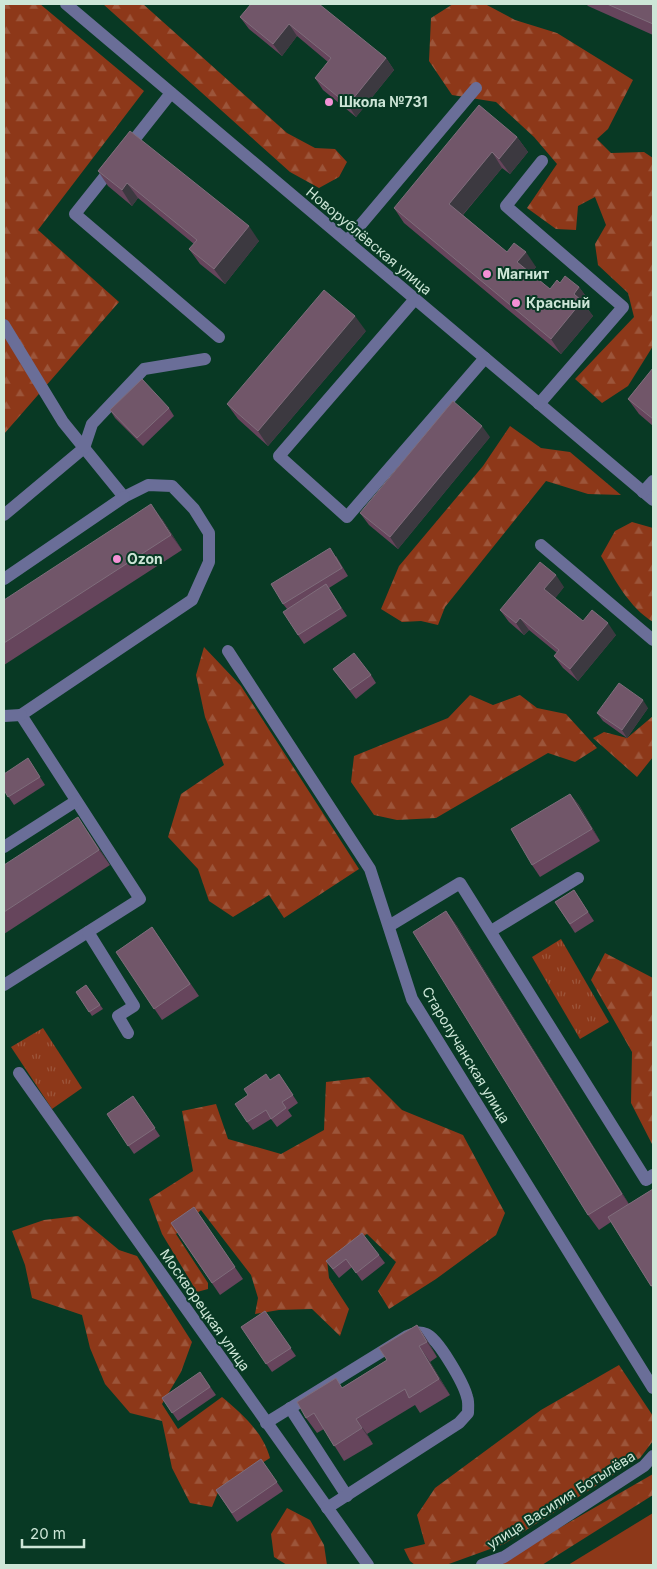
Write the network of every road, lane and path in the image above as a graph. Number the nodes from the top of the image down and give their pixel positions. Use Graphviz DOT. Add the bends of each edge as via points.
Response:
graph roads {
  1 [pos="66,4"];
  2 [pos="476,88"];
  3 [pos="172,93"];
  4 [pos="542,161"];
  5 [pos="347,242"];
  6 [pos="415,299"];
  7 [pos="4,325"];
  8 [pos="219,337"];
  9 [pos="485,358"];
  10 [pos="206,359"];
  11 [pos="540,404"];
  12 [pos="84,448"];
  13 [pos="653,481"];
  14 [pos="124,496"];
  15 [pos="648,496"];
  16 [pos="4,515"];
  17 [pos="541,545"];
  18 [pos="4,579"];
  19 [pos="653,640"];
  20 [pos="228,651"];
  21 [pos="4,716"];
  22 [pos="21,716"];
  23 [pos="76,801"];
  24 [pos="4,846"];
  25 [pos="578,878"];
  26 [pos="389,926"];
  27 [pos="490,931"];
  28 [pos="88,932"];
  29 [pos="4,985"];
  30 [pos="128,1033"];
  31 [pos="19,1073"];
  32 [pos="653,1175"];
  33 [pos="653,1388"];
  34 [pos="290,1408"];
  35 [pos="266,1423"];
  36 [pos="653,1456"];
  37 [pos="347,1496"];
  38 [pos="327,1508"];
  39 [pos="368,1565"];
  40 [pos="482,1565"];
  1 -- 3 [label="street, Новорублёвская улица"];
  2 -- 5 [label="street"];
  3 -- 5 [label="street, Новорублёвская улица"];
  3 -- 8 [label="street" via="75,214"];
  4 -- 11 [label="street" via="506,206 623,307"];
  5 -- 6 [label="street, Новорублёвская улица"];
  6 -- 9 [label="street, Новорублёвская улица"];
  6 -- 9 [label="street" via="279,456 347,517"];
  7 -- 12 [label="street" via="63,422"];
  9 -- 11 [label="street, Новорублёвская улица"];
  10 -- 12 [label="street" via="144,369 92,424"];
  11 -- 15 [label="street, Новорублёвская улица"];
  12 -- 14 [label="street"];
  12 -- 16 [label="street"];
  13 -- 15 [label="street"];
  14 -- 18 [label="street"];
  14 -- 22 [label="street" via="148,485 172,486 194,508 209,533 210,562 192,600"];
  17 -- 19 [label="street"];
  20 -- 26 [label="street, Старолучанская улица" via="370,869"];
  21 -- 22 [label="street"];
  22 -- 23 [label="street"];
  23 -- 24 [label="street"];
  23 -- 28 [label="street" via="140,899"];
  25 -- 27 [label="street"];
  26 -- 27 [label="street" via="460,883"];
  26 -- 33 [label="street, Старолучанская улица" via="412,999"];
  27 -- 32 [label="street" via="646,1180"];
  28 -- 29 [label="street"];
  28 -- 30 [label="street" via="134,1006 118,1016"];
  31 -- 35 [label="street, Москворецкая улица"];
  34 -- 35 [label="street"];
  34 -- 37 [label="street"];
  34 -- 37 [label="street" via="408,1336 420,1331 429,1334 438,1344 468,1398 468,1413 459,1423"];
  35 -- 38 [label="street, Москворецкая улица"];
  36 -- 40 [label="street, улица Василия Ботылёва" via="644,1466 504,1557"];
  37 -- 38 [label="street"];
  38 -- 39 [label="street, Москворецкая улица"];
}
